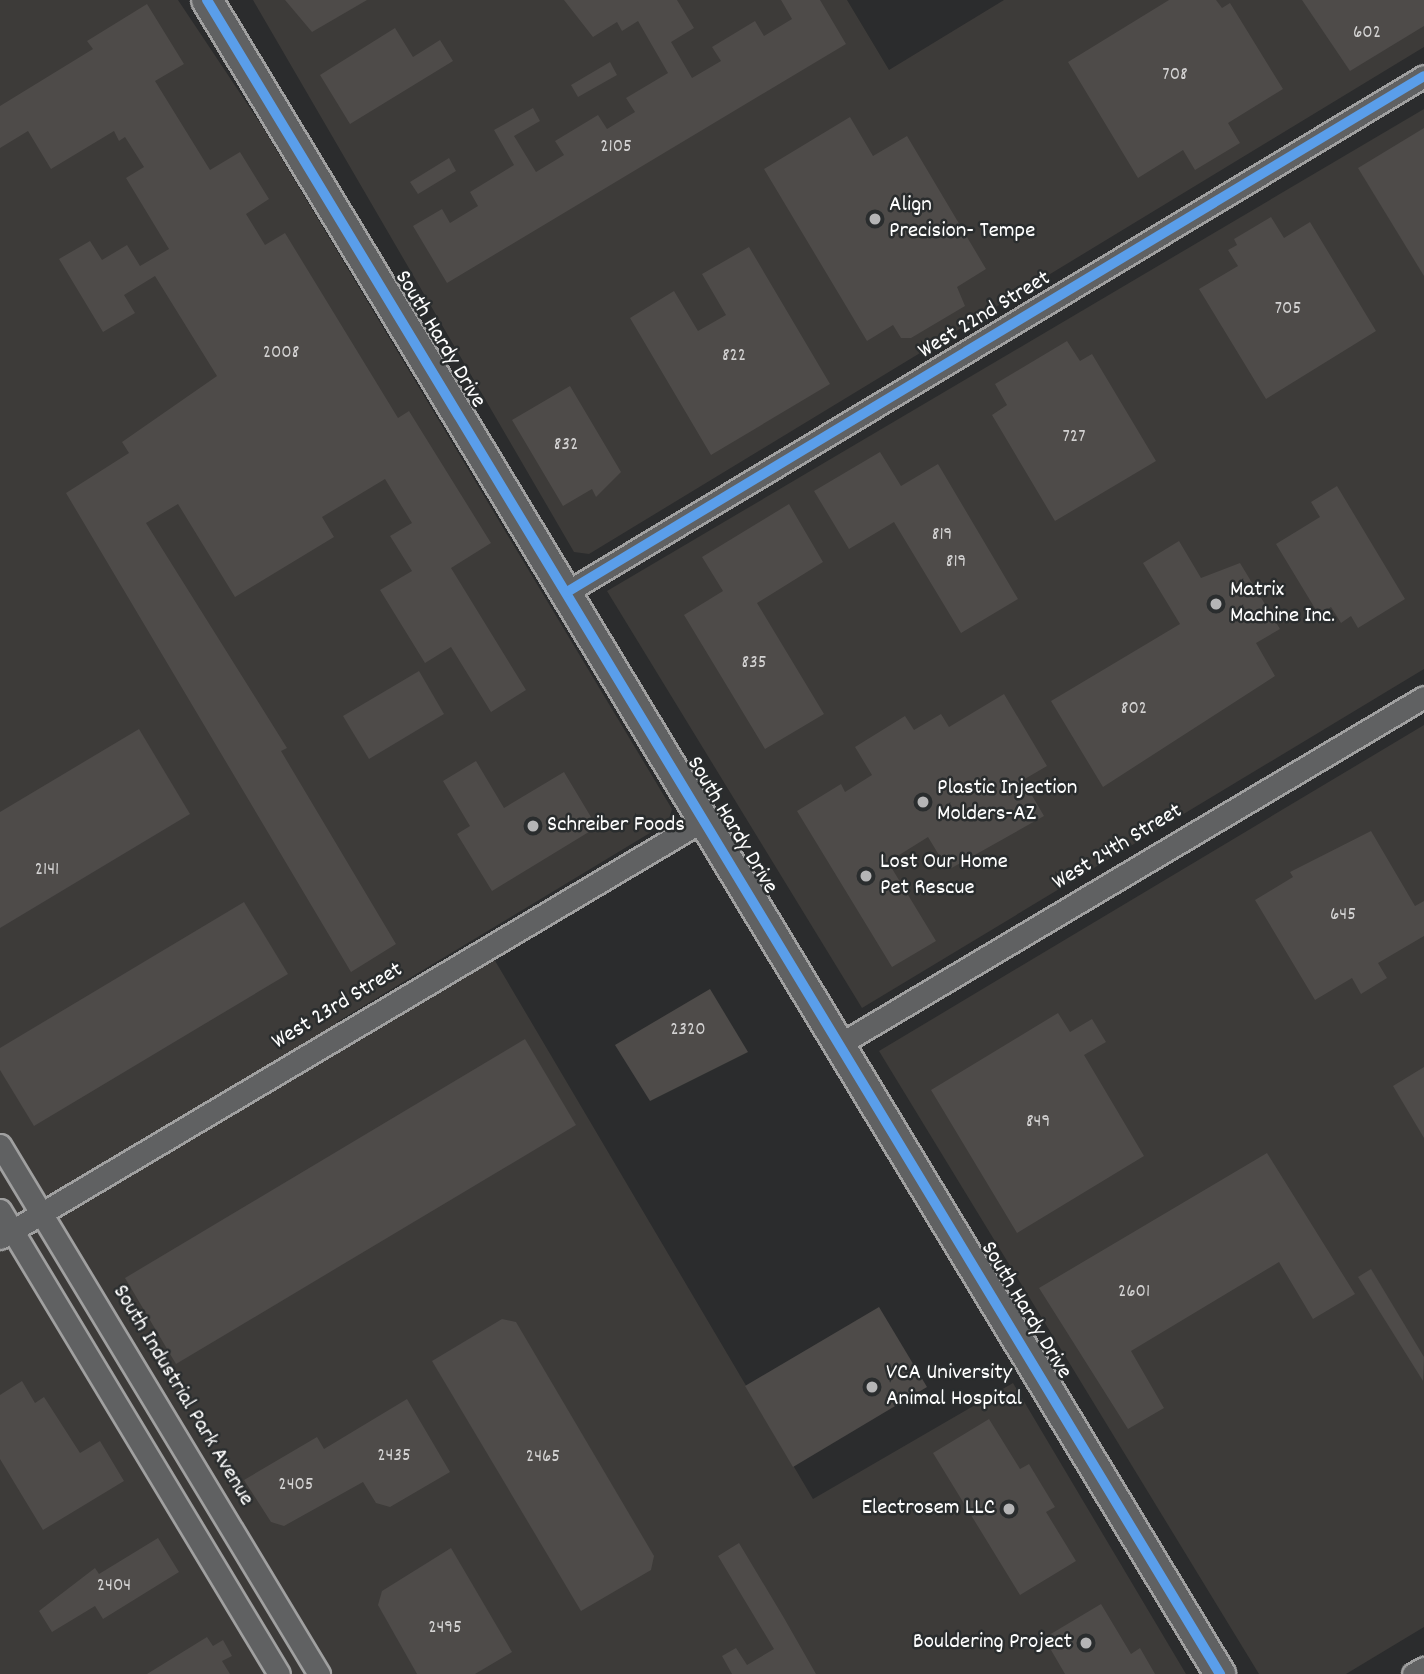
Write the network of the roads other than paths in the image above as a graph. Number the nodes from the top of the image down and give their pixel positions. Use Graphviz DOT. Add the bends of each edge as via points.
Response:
graph roads {
  1 [pos="207,0"];
  2 [pos="1424,76"];
  3 [pos="567,592"];
  4 [pos="1424,697"];
  5 [pos="702,821"];
  6 [pos="840,1044"];
  7 [pos="0,1145"];
  8 [pos="0,1210"];
  9 [pos="41,1213"];
  10 [pos="6,1234"];
  11 [pos="1424,1668"];
  12 [pos="279,1674"];
  13 [pos="318,1674"];
  14 [pos="1220,1674"];
  15 [pos="1413,1674"];
  1 -- 3 [label="street, South Hardy Drive"];
  2 -- 3 [label="street, West 22nd Street"];
  3 -- 5 [label="street, South Hardy Drive"];
  4 -- 6 [label="street, West 24th Street"];
  5 -- 6 [label="street, South Hardy Drive"];
  5 -- 9 [label="street, West 23rd Street"];
  6 -- 14 [label="street, South Hardy Drive"];
  7 -- 9 [label="street, South Industrial Park Avenue"];
  8 -- 10 [label="street"];
  9 -- 10 [label="street, West 23rd Street"];
  9 -- 13 [label="street, South Industrial Park Avenue"];
  10 -- 12 [label="street"];
  11 -- 15 [label="street"];
}
